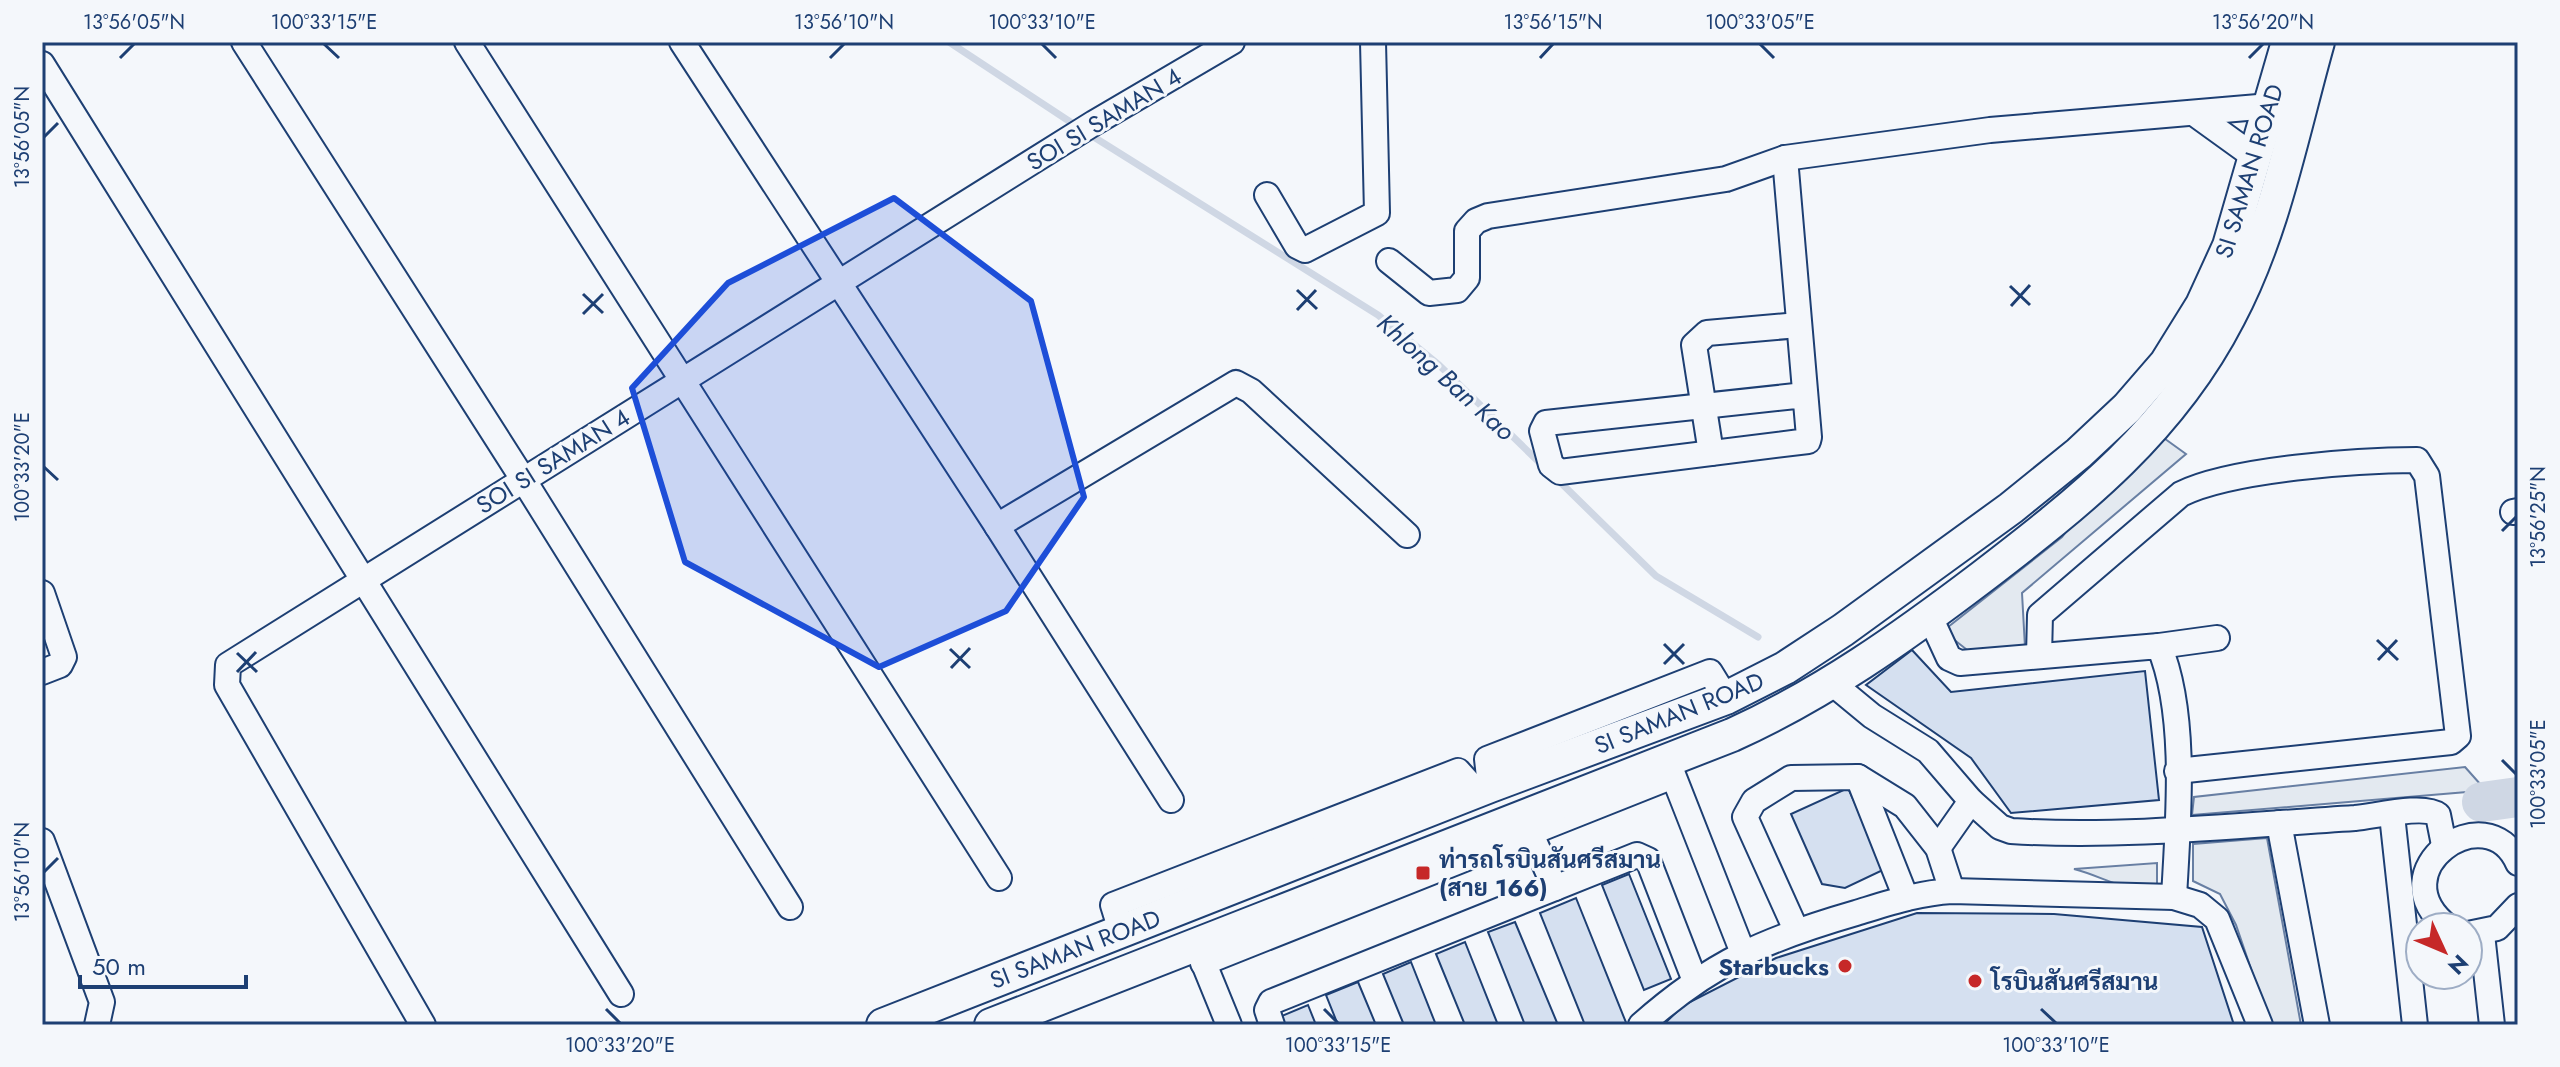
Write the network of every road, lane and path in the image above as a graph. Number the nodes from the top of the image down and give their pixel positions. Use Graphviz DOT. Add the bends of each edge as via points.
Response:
graph roads {
  1 [pos="244,42"];
  2 [pos="467,42"];
  3 [pos="682,42"];
  4 [pos="1232,42"];
  5 [pos="1373,42"];
  6 [pos="2288,42"];
  7 [pos="2318,42"];
  8 [pos="42,64"];
  9 [pos="2270,106"];
  10 [pos="2195,114"];
  11 [pos="1785,158"];
  12 [pos="2256,158"];
  13 [pos="1267,195"];
  14 [pos="1389,261"];
  15 [pos="839,283"];
  16 [pos="1799,325"];
  17 [pos="681,383"];
  18 [pos="1805,395"];
  19 [pos="1704,406"];
  20 [pos="1711,453"];
  21 [pos="523,479"];
  22 [pos="997,526"];
  23 [pos="1407,535"];
  24 [pos="362,580"];
  25 [pos="42,593"];
  26 [pos="1930,617"];
  27 [pos="2217,638"];
  28 [pos="2159,646"];
  29 [pos="2039,656"];
  30 [pos="42,672"];
  31 [pos="1832,683"];
  32 [pos="1670,769"];
  33 [pos="2177,771"];
  34 [pos="1858,777"];
  35 [pos="1171,800"];
  36 [pos="1971,801"];
  37 [pos="2392,815"];
  38 [pos="2279,823"];
  39 [pos="2178,828"];
  40 [pos="1531,834"];
  41 [pos="42,841"];
  42 [pos="2444,845"];
  43 [pos="1938,848"];
  44 [pos="2518,863"];
  45 [pos="999,878"];
  46 [pos="1555,888"];
  47 [pos="1952,891"];
  48 [pos="2174,897"];
  49 [pos="1906,898"];
  50 [pos="2518,906"];
  51 [pos="790,907"];
  52 [pos="2433,911"];
  53 [pos="1796,930"];
  54 [pos="2484,932"];
  55 [pos="1743,953"];
  56 [pos="1200,954"];
  57 [pos="1695,981"];
  58 [pos="2484,982"];
  59 [pos="621,994"];
  60 [pos="97,1025"];
  61 [pos="423,1025"];
  62 [pos="883,1025"];
  63 [pos="991,1025"];
  64 [pos="1229,1025"];
  65 [pos="1272,1025"];
  66 [pos="1641,1025"];
  67 [pos="2260,1025"];
  68 [pos="2317,1025"];
  69 [pos="2415,1025"];
  70 [pos="2492,1025"];
  1 -- 21 [label="street"];
  2 -- 17 [label="street"];
  3 -- 15 [label="street"];
  4 -- 15 [label="street, SOI SI SAMAN 4"];
  5 -- 13 [label="street" via="1377,213 1305,250 1297,246"];
  6 -- 9 [label="main road, SI SAMAN ROAD"];
  7 -- 26 [label="main road, SI SAMAN ROAD" via="2255,262 2205,359 2163,419 2122,464"];
  8 -- 24 [label="street"];
  9 -- 10 [label="street"];
  9 -- 12 [label="main road, SI SAMAN ROAD"];
  10 -- 11 [label="street" via="1990,130"];
  10 -- 12 [label="street"];
  11 -- 14 [label="street" via="1726,179 1476,221 1467,231 1467,278 1457,290 1429,293"];
  11 -- 16 [label="street"];
  12 -- 62 [label="main road, SI SAMAN ROAD" via="2229,246 2202,305 2166,363 2127,408 2011,508 1785,668 1726,698"];
  15 -- 17 [label="street, SOI SI SAMAN 4"];
  15 -- 22 [label="street"];
  16 -- 18 [label="street"];
  16 -- 19 [label="street" via="1699,337 1694,345"];
  17 -- 21 [label="street, SOI SI SAMAN 4"];
  17 -- 45 [label="street"];
  18 -- 19 [label="street"];
  18 -- 20 [label="street" via="1808,441"];
  19 -- 20 [label="street"];
  19 -- 20 [label="street" via="1546,423 1542,431 1551,465 1560,472"];
  21 -- 24 [label="street, SOI SI SAMAN 4"];
  21 -- 51 [label="street"];
  22 -- 23 [label="street" via="1236,383"];
  22 -- 35 [label="street"];
  24 -- 59 [label="street"];
  24 -- 61 [label="street, SOI SI SAMAN 4" via="236,658 225,673"];
  25 -- 30 [label="street" via="64,657 60,665"];
  26 -- 29 [label="street" via="1953,662"];
  26 -- 31 [label="main road, SI SAMAN ROAD"];
  27 -- 28 [label="street"];
  28 -- 29 [label="street"];
  28 -- 33 [label="street" via="2174,690"];
  29 -- 33 [label="street" via="2040,615 2181,494 2200,485 2263,475 2369,460 2417,460 2427,476 2458,736 2451,742"];
  31 -- 32 [label="main road, SI SAMAN ROAD"];
  31 -- 36 [label="street" via="1928,751"];
  32 -- 40 [label="street"];
  32 -- 55 [label="street"];
  32 -- 56 [label="main road, SI SAMAN ROAD"];
  33 -- 39 [label="street"];
  34 -- 43 [label="street" via="1905,806"];
  34 -- 49 [label="street"];
  34 -- 53 [label="street" via="1791,778 1747,810 1745,817"];
  36 -- 39 [label="street" via="2011,831"];
  36 -- 43 [label="street"];
  37 -- 38 [label="street"];
  37 -- 42 [label="street" via="2421,807 2434,811"];
  37 -- 69 [label="street"];
  38 -- 39 [label="street"];
  38 -- 68 [label="street"];
  39 -- 48 [label="street"];
  40 -- 46 [label="street"];
  40 -- 56 [label="street"];
  41 -- 60 [label="street" via="102,1002"];
  42 -- 44 [label="street" via="2458,838 2490,838 2504,845"];
  42 -- 52 [label="street" via="2433,857 2425,888"];
  43 -- 47 [label="street"];
  46 -- 57 [label="street" via="1645,856"];
  46 -- 65 [label="street" via="1271,1002 1267,1010"];
  47 -- 48 [label="street"];
  47 -- 49 [label="street"];
  48 -- 67 [label="street" via="2200,905 2217,919"];
  49 -- 53 [label="street"];
  50 -- 54 [label="street" via="2497,928"];
  53 -- 55 [label="street"];
  55 -- 57 [label="street"];
  56 -- 63 [label="main road, SI SAMAN ROAD"];
  56 -- 64 [label="street"];
  57 -- 66 [label="street"];
  58 -- 70 [label="street"];
}
